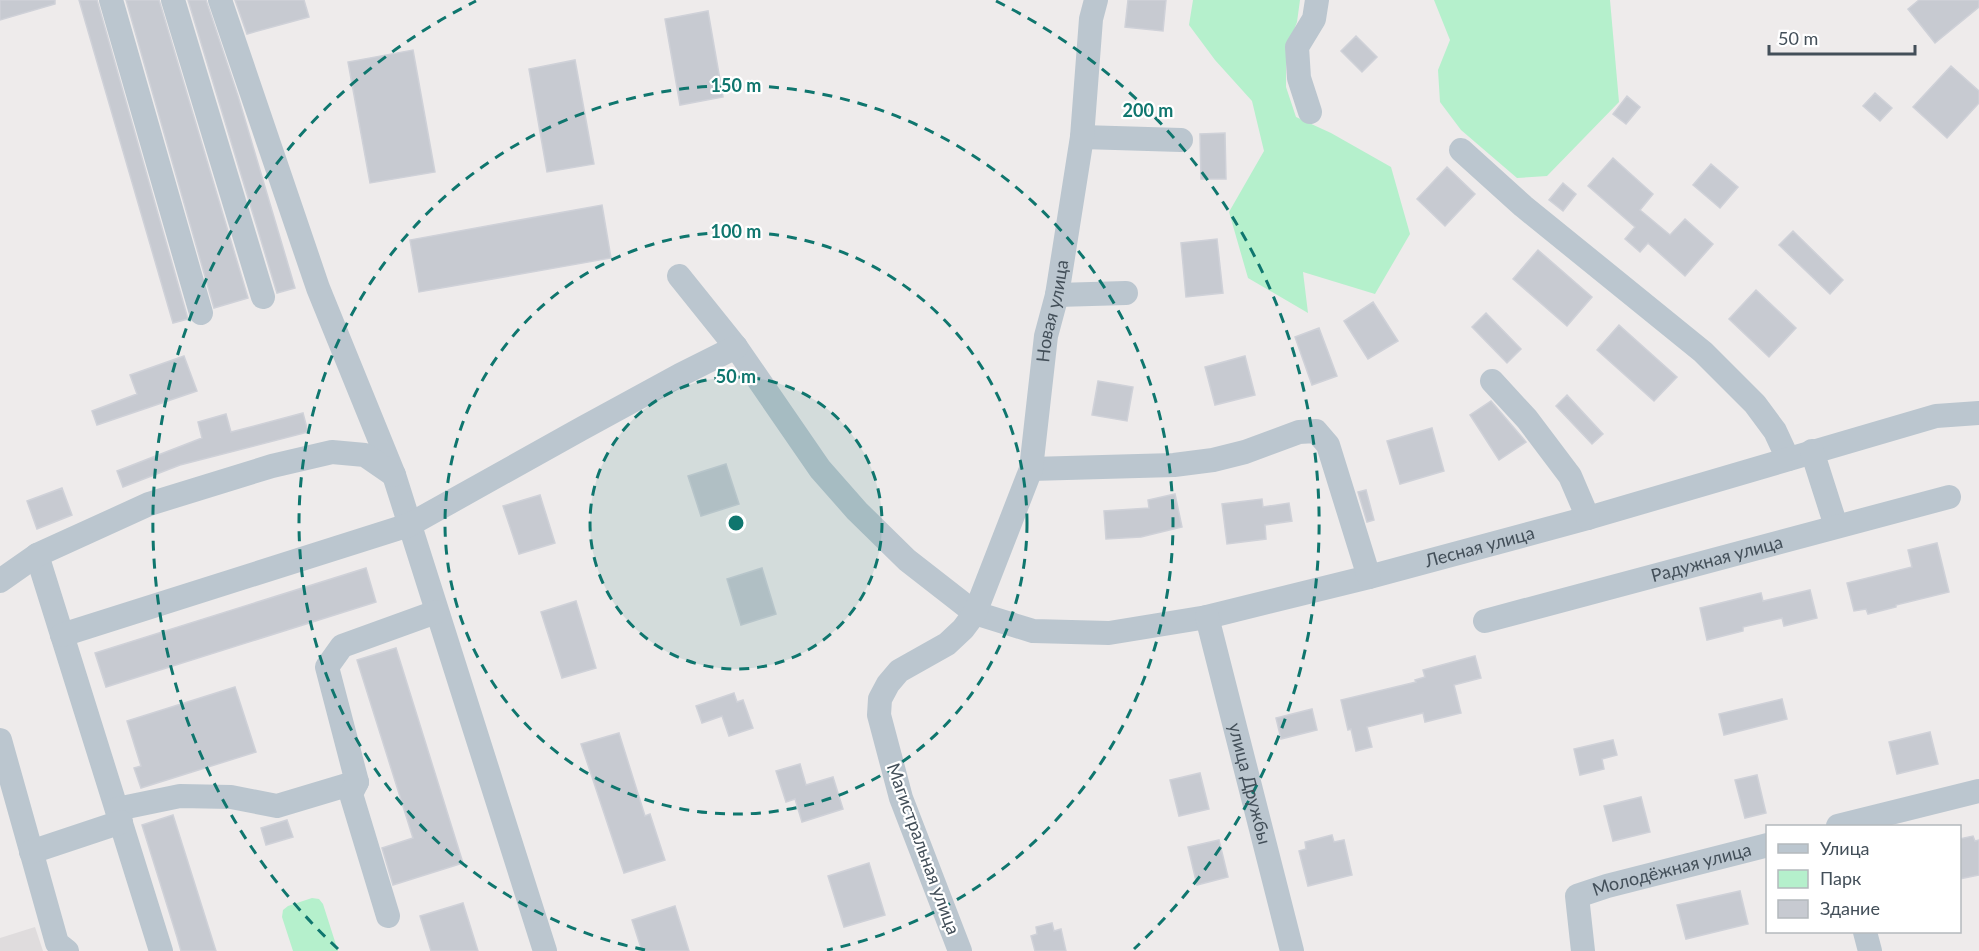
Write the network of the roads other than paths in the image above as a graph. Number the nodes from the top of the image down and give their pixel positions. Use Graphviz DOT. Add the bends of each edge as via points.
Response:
graph roads {
  1 [pos="111,0"];
  2 [pos="173,0"];
  3 [pos="220,0"];
  4 [pos="1096,0"];
  5 [pos="1317,0"];
  6 [pos="1310,112"];
  7 [pos="1082,137"];
  8 [pos="1181,140"];
  9 [pos="1461,150"];
  10 [pos="679,276"];
  11 [pos="1126,293"];
  12 [pos="1057,296"];
  13 [pos="263,297"];
  14 [pos="201,313"];
  15 [pos="736,348"];
  16 [pos="1492,381"];
  17 [pos="1979,413"];
  18 [pos="1812,451"];
  19 [pos="1788,459"];
  20 [pos="1031,469"];
  21 [pos="394,475"];
  22 [pos="1949,497"];
  23 [pos="1588,518"];
  24 [pos="410,525"];
  25 [pos="1836,526"];
  26 [pos="37,555"];
  27 [pos="1369,577"];
  28 [pos="0,581"];
  29 [pos="436,612"];
  30 [pos="975,613"];
  31 [pos="1207,617"];
  32 [pos="1485,621"];
  33 [pos="62,635"];
  34 [pos="0,740"];
  35 [pos="357,782"];
  36 [pos="1979,791"];
  37 [pos="119,815"];
  38 [pos="1845,825"];
  39 [pos="1766,845"];
  40 [pos="31,852"];
  41 [pos="388,916"];
  42 [pos="1865,933"];
  43 [pos="67,951"];
  44 [pos="161,951"];
  45 [pos="545,951"];
  46 [pos="960,951"];
  47 [pos="1292,951"];
  48 [pos="1583,951"];
  49 [pos="1870,951"];
  1 -- 14 [label="street"];
  2 -- 13 [label="street"];
  3 -- 21 [label="street" via="318,288"];
  4 -- 7 [label="street, Новая улица" via="1091,19"];
  5 -- 6 [label="street" via="1314,19 1298,47 1299,78"];
  7 -- 8 [label="street"];
  7 -- 12 [label="street, Новая улица"];
  9 -- 19 [label="street" via="1523,206 1703,352 1755,404"];
  10 -- 15 [label="street"];
  11 -- 12 [label="street"];
  12 -- 20 [label="street, Новая улица" via="1046,336"];
  15 -- 24 [label="street"];
  15 -- 30 [label="street" via="828,478 907,560"];
  16 -- 23 [label="street" via="1570,476"];
  17 -- 18 [label="street, Лесная улица" via="1936,416"];
  18 -- 19 [label="street, Лесная улица"];
  18 -- 25 [label="street"];
  19 -- 23 [label="street, Лесная улица"];
  20 -- 27 [label="street" via="1203,462 1299,432 1316,431 1328,445"];
  20 -- 30 [label="street, Новая улица"];
  21 -- 24 [label="street"];
  21 -- 26 [label="street" via="365,455 332,452 148,504"];
  22 -- 25 [label="street, Радужная улица"];
  23 -- 27 [label="street, Лесная улица"];
  24 -- 29 [label="street"];
  24 -- 33 [label="street"];
  25 -- 32 [label="street, Радужная улица"];
  26 -- 28 [label="street"];
  26 -- 33 [label="street"];
  27 -- 31 [label="street, Лесная улица"];
  29 -- 35 [label="street" via="342,646 327,667"];
  29 -- 45 [label="street"];
  30 -- 31 [label="street, Лесная улица" via="1033,631 1109,633"];
  30 -- 46 [label="street, Магистральная улица" via="947,644 899,671 880,699 879,715 901,798"];
  31 -- 47 [label="street, улица Дружбы"];
  33 -- 37 [label="street"];
  34 -- 40 [label="street"];
  35 -- 37 [label="street" via="277,806 231,797 180,796"];
  35 -- 41 [label="street" via="351,794"];
  36 -- 38 [label="street"];
  37 -- 40 [label="street"];
  37 -- 44 [label="street"];
  39 -- 48 [label="street, Молодёжная улица" via="1577,896"];
  40 -- 43 [label="street" via="57,943"];
  42 -- 49 [label="street"];
}
